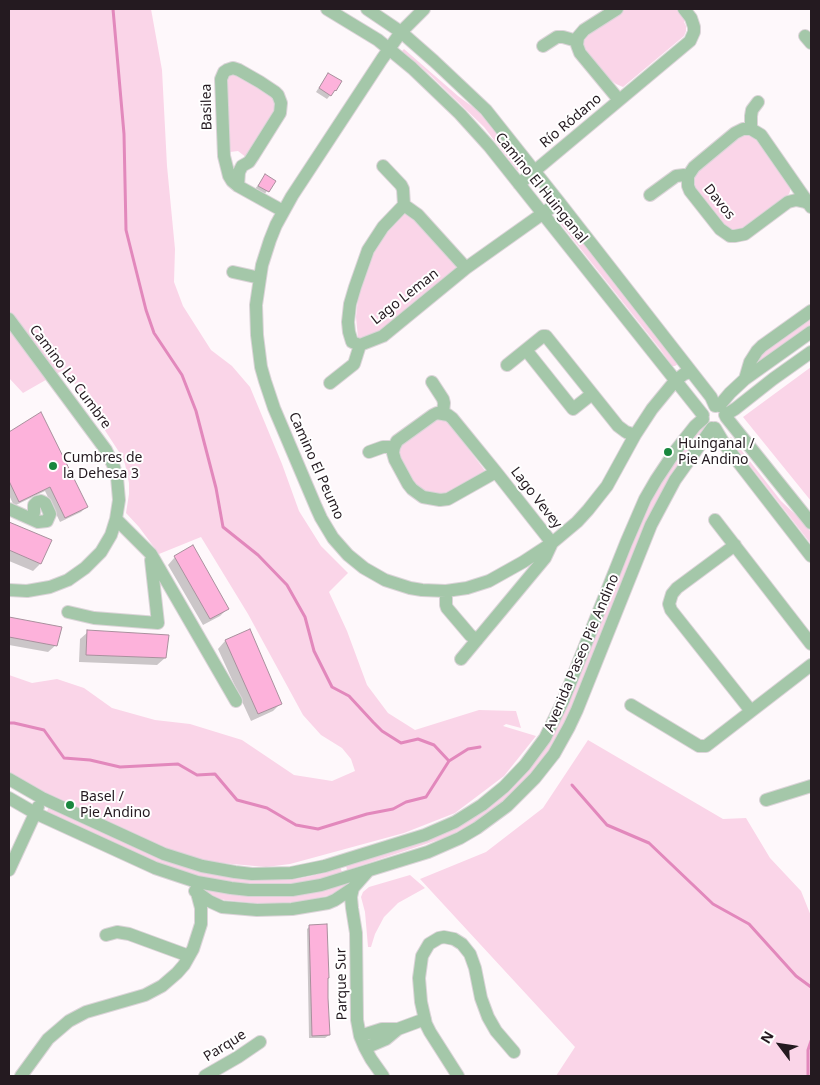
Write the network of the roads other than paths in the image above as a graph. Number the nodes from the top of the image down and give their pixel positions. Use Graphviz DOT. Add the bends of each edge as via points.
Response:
graph roads {
  1 [pos="328,9"];
  2 [pos="367,9"];
  3 [pos="424,9"];
  4 [pos="617,9"];
  5 [pos="684,9"];
  6 [pos="401,32"];
  7 [pos="577,41"];
  8 [pos="543,46"];
  9 [pos="389,49"];
  10 [pos="619,100"];
  11 [pos="758,102"];
  12 [pos="751,128"];
  13 [pos="384,166"];
  14 [pos="535,172"];
  15 [pos="688,176"];
  16 [pos="792,180"];
  17 [pos="519,184"];
  18 [pos="238,186"];
  19 [pos="650,195"];
  20 [pos="559,202"];
  21 [pos="788,202"];
  22 [pos="404,205"];
  23 [pos="810,205"];
  24 [pos="283,212"];
  25 [pos="543,214"];
  26 [pos="466,268"];
  27 [pos="233,272"];
  28 [pos="260,278"];
  29 [pos="811,311"];
  30 [pos="9,319"];
  31 [pos="811,332"];
  32 [pos="360,345"];
  33 [pos="526,350"];
  34 [pos="811,352"];
  35 [pos="507,365"];
  36 [pos="690,372"];
  37 [pos="745,379"];
  38 [pos="432,382"];
  39 [pos="675,382"];
  40 [pos="330,383"];
  41 [pos="592,394"];
  42 [pos="721,411"];
  43 [pos="443,413"];
  44 [pos="703,417"];
  45 [pos="714,428"];
  46 [pos="635,435"];
  47 [pos="394,447"];
  48 [pos="369,452"];
  49 [pos="496,472"];
  50 [pos="33,505"];
  51 [pos="9,508"];
  52 [pos="116,519"];
  53 [pos="715,520"];
  54 [pos="811,523"];
  55 [pos="552,543"];
  56 [pos="735,544"];
  57 [pos="150,554"];
  58 [pos="811,556"];
  59 [pos="9,590"];
  60 [pos="446,591"];
  61 [pos="68,612"];
  62 [pos="477,640"];
  63 [pos="811,644"];
  64 [pos="461,659"];
  65 [pos="811,665"];
  66 [pos="236,702"];
  67 [pos="631,705"];
  68 [pos="751,711"];
  69 [pos="9,780"];
  70 [pos="811,786"];
  71 [pos="9,798"];
  72 [pos="42,798"];
  73 [pos="766,800"];
  74 [pos="35,813"];
  75 [pos="9,870"];
  76 [pos="368,871"];
  77 [pos="182,878"];
  78 [pos="352,888"];
  79 [pos="197,893"];
  80 [pos="328,902"];
  81 [pos="222,907"];
  82 [pos="353,914"];
  83 [pos="201,924"];
  84 [pos="106,936"];
  85 [pos="189,956"];
  86 [pos="425,1019"];
  87 [pos="260,1042"];
  88 [pos="362,1042"];
  89 [pos="514,1052"];
  90 [pos="21,1076"];
  91 [pos="205,1076"];
  92 [pos="383,1076"];
  93 [pos="458,1076"];
  1 -- 9 [label="street, Camino El Huinganal"];
  2 -- 6 [label="street, Camino El Huinganal"];
  3 -- 6 [label="street, Camino El Peumo"];
  4 -- 7 [label="street" via="580,33"];
  5 -- 10 [label="street, Río Ródano" via="694,27 690,41"];
  6 -- 9 [label="street, Camino El Peumo"];
  6 -- 14 [label="street, Camino El Huinganal" via="486,110"];
  7 -- 8 [label="street" via="557,37"];
  7 -- 10 [label="street, Río Ródano" via="580,53"];
  9 -- 17 [label="street, Camino El Huinganal" via="460,114"];
  9 -- 24 [label="street, Camino El Peumo"];
  10 -- 14 [label="street, Río Ródano"];
  11 -- 12 [label="street" via="752,110"];
  12 -- 15 [label="street, Davos" via="735,132"];
  12 -- 16 [label="street" via="760,135"];
  13 -- 22 [label="street" via="401,185"];
  14 -- 17 [label="street, Río Ródano"];
  14 -- 20 [label="street, Camino El Huinganal"];
  15 -- 19 [label="street, Davos" via="676,176"];
  15 -- 21 [label="street, Davos" via="690,191 720,229 730,236 745,234"];
  16 -- 21 [label="street" via="793,189"];
  16 -- 23 [label="street"];
  17 -- 25 [label="street, Camino El Huinganal"];
  18 -- 18 [label="street, Basilea" via="238,172 258,149 280,113 281,103 275,92 233,68 224,72 221,79 224,156 229,176"];
  18 -- 24 [label="street"];
  20 -- 25 [label="street, Lago Leman"];
  20 -- 36 [label="street, Camino El Huinganal"];
  21 -- 23 [label="street" via="796,200"];
  22 -- 26 [label="street" via="418,214"];
  22 -- 32 [label="street, Lago Leman" via="383,227 368,250 355,287 348,322 352,342"];
  24 -- 28 [label="street, Camino El Peumo" via="270,240"];
  25 -- 26 [label="street, Lago Leman"];
  25 -- 39 [label="street, Camino El Huinganal"];
  26 -- 32 [label="street, Lago Leman" via="384,336"];
  27 -- 28 [label="street"];
  28 -- 60 [label="street, Camino El Peumo" via="256,305 261,367 274,408 326,528 355,562 373,574 410,588"];
  29 -- 37 [label="street" via="757,351"];
  30 -- 52 [label="street, Camino La Cumbre" via="110,458 119,488"];
  31 -- 37 [label="street"];
  32 -- 40 [label="street" via="354,364"];
  33 -- 35 [label="street"];
  33 -- 41 [label="street" via="546,336"];
  33 -- 41 [label="street" via="573,409"];
  34 -- 42 [label="street" via="735,409"];
  36 -- 39 [label="street, Camino El Peumo"];
  36 -- 42 [label="street, Camino El Huinganal"];
  37 -- 42 [label="street" via="730,393"];
  38 -- 43 [label="street" via="444,398"];
  39 -- 44 [label="street, Camino El Huinganal"];
  39 -- 46 [label="street, Camino El Peumo"];
  41 -- 46 [label="street" via="618,426"];
  42 -- 44 [label="street" via="707,408"];
  42 -- 45 [label="street" via="724,424"];
  42 -- 54 [label="street, Camino El Huinganal"];
  43 -- 47 [label="street" via="433,415 397,440"];
  43 -- 49 [label="street, Lago Vevey" via="452,418"];
  44 -- 45 [label="street" via="707,426"];
  44 -- 72 [label="street, Avenida Paseo Pie Andino" via="676,450 645,499 545,738 504,787 455,822 425,835 325,866 291,873 252,874 210,868 164,854"];
  45 -- 58 [label="street"];
  45 -- 76 [label="street, Avenida Paseo Pie Andino" via="675,480 651,525 577,710 548,763 507,806 477,828 428,852"];
  46 -- 55 [label="street, Camino El Peumo" via="599,498"];
  47 -- 48 [label="street"];
  47 -- 49 [label="street, Lago Vevey" via="395,460 408,484 423,497 448,499"];
  49 -- 55 [label="street, Lago Vevey"];
  50 -- 51 [label="street" via="41,501 45,503 50,514 46,521 38,522"];
  52 -- 57 [label="street"];
  52 -- 59 [label="street, Camino La Cumbre" via="100,552 78,574 43,589"];
  53 -- 56 [label="street"];
  55 -- 60 [label="street, Camino El Peumo" via="490,581"];
  55 -- 62 [label="street, Camino El Peumo" via="545,558"];
  56 -- 63 [label="street"];
  56 -- 68 [label="street" via="677,588 669,604"];
  57 -- 61 [label="street" via="158,623 94,618"];
  57 -- 66 [label="street"];
  60 -- 62 [label="street" via="447,608"];
  62 -- 64 [label="street, Camino El Peumo"];
  65 -- 68 [label="street"];
  67 -- 68 [label="street" via="699,746 706,746"];
  69 -- 72 [label="street, Avenida Paseo Pie Andino"];
  70 -- 73 [label="street"];
  71 -- 74 [label="street, Avenida Paseo Pie Andino"];
  72 -- 74 [label="street"];
  74 -- 75 [label="street"];
  74 -- 77 [label="street, Avenida Paseo Pie Andino"];
  76 -- 77 [label="street, Avenida Paseo Pie Andino" via="321,885 278,891 231,888"];
  76 -- 78 [label="street"];
  77 -- 79 [label="street"];
  78 -- 80 [label="street"];
  78 -- 82 [label="street, Parque Sur"];
  79 -- 81 [label="street"];
  79 -- 83 [label="street"];
  80 -- 81 [label="street" via="274,910"];
  80 -- 82 [label="street" via="342,905"];
  81 -- 83 [label="street"];
  82 -- 88 [label="street, Parque Sur" via="356,1011"];
  83 -- 85 [label="street"];
  84 -- 85 [label="street" via="117,932 129,934"];
  85 -- 90 [label="street" via="177,973 154,991 86,1012 69,1021 48,1039"];
  86 -- 88 [label="street" via="398,1029 386,1040"];
  86 -- 89 [label="street" via="419,986 422,956 434,940 450,937 470,954 488,1017"];
  86 -- 93 [label="street"];
  87 -- 91 [label="street, Parque"];
  88 -- 92 [label="street, Parque Sur"];
}
